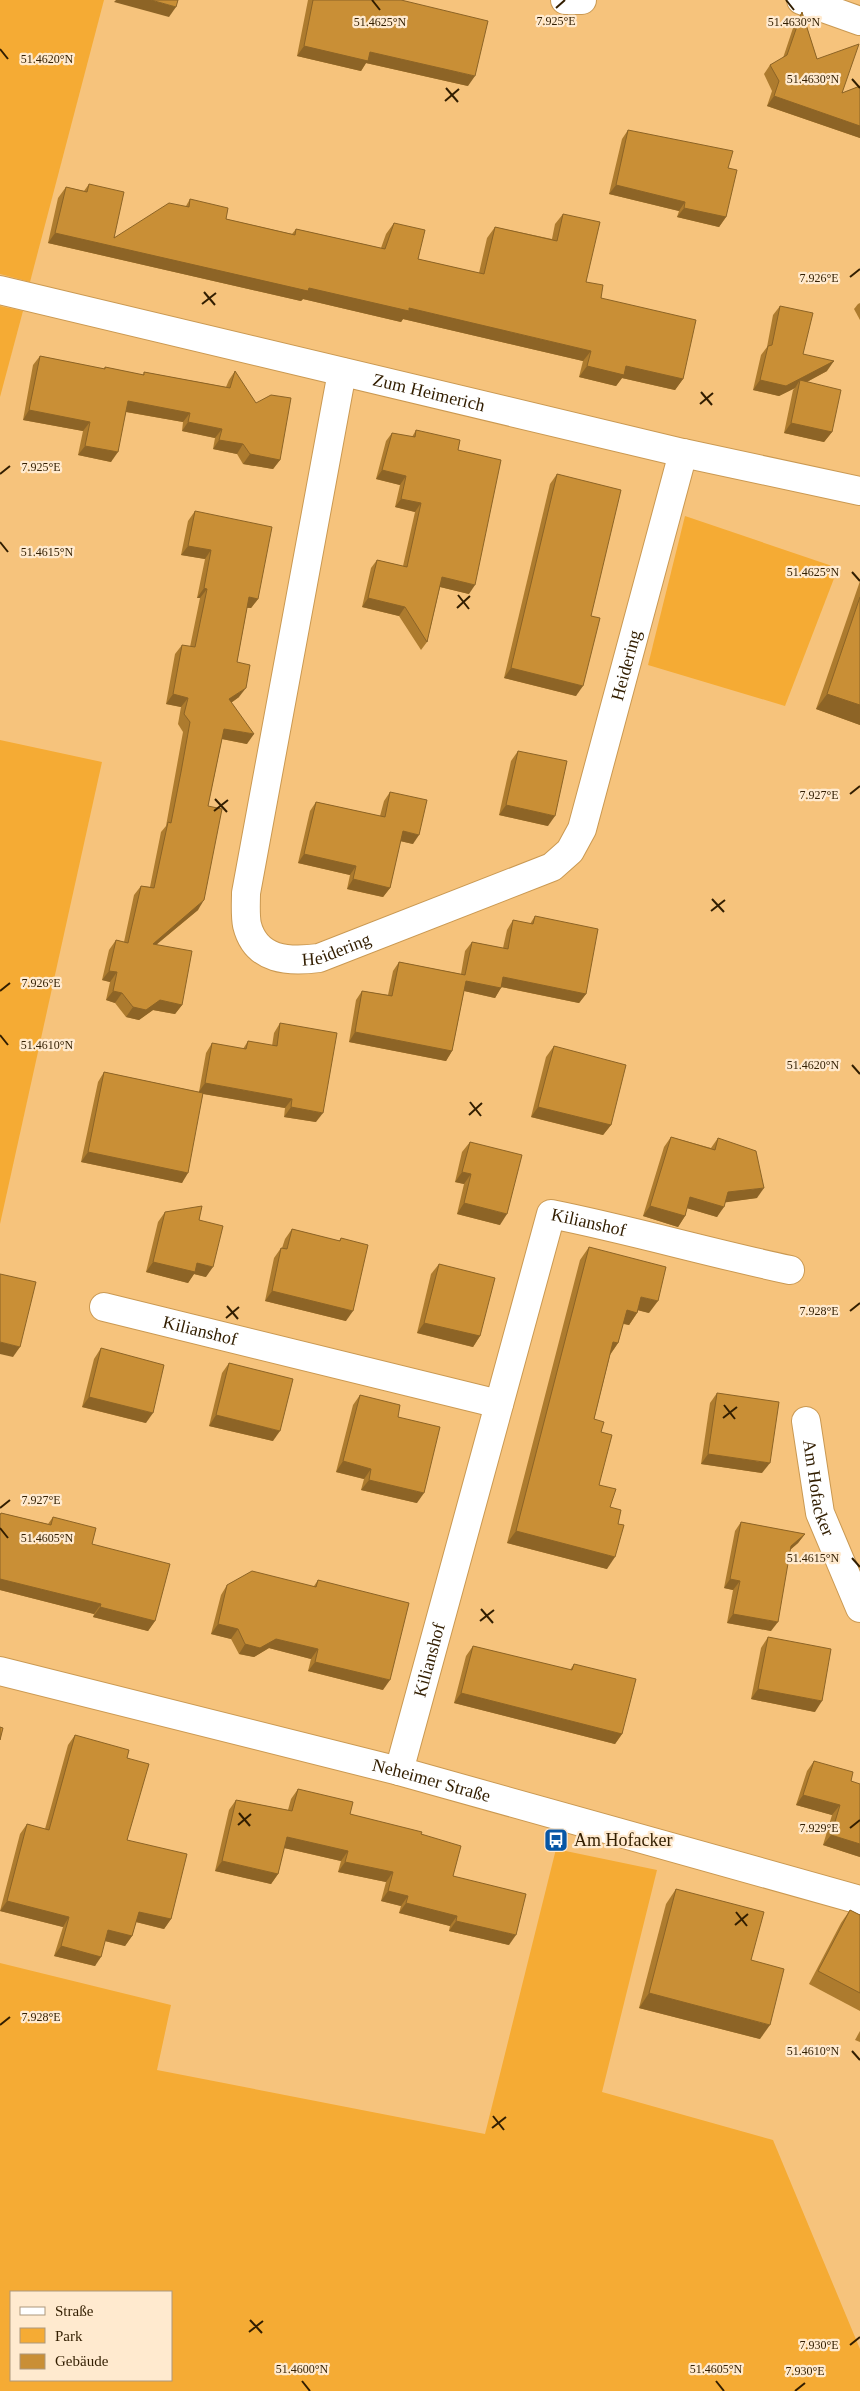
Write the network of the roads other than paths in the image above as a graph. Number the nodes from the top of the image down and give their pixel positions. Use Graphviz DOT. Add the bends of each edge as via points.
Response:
graph roads {
  1 [pos="565,0"];
  2 [pos="582,0"];
  3 [pos="800,0"];
  4 [pos="860,21"];
  5 [pos="0,290"];
  6 [pos="342,372"];
  7 [pos="683,453"];
  8 [pos="860,491"];
  9 [pos="790,1270"];
  10 [pos="104,1307"];
  11 [pos="499,1404"];
  12 [pos="806,1421"];
  13 [pos="860,1608"];
  14 [pos="0,1671"];
  15 [pos="399,1771"];
  16 [pos="860,1900"];
  1 -- 2 [label="street"];
  3 -- 4 [label="street"];
  5 -- 6 [label="street, Zum Heimerich"];
  6 -- 7 [label="street, Zum Heimerich"];
  6 -- 7 [label="street, Heidering" via="246,893 247,924 256,945 274,957 294,962 319,958 552,867 570,851 582,829"];
  7 -- 8 [label="street, Zum Heimerich"];
  9 -- 11 [label="street, Kilianshof" via="551,1214"];
  10 -- 11 [label="street, Kilianshof"];
  11 -- 15 [label="street, Kilianshof"];
  12 -- 13 [label="street, Am Hofacker" via="820,1513"];
  14 -- 15 [label="street, Neheimer Straße"];
  15 -- 16 [label="street, Neheimer Straße"];
}
